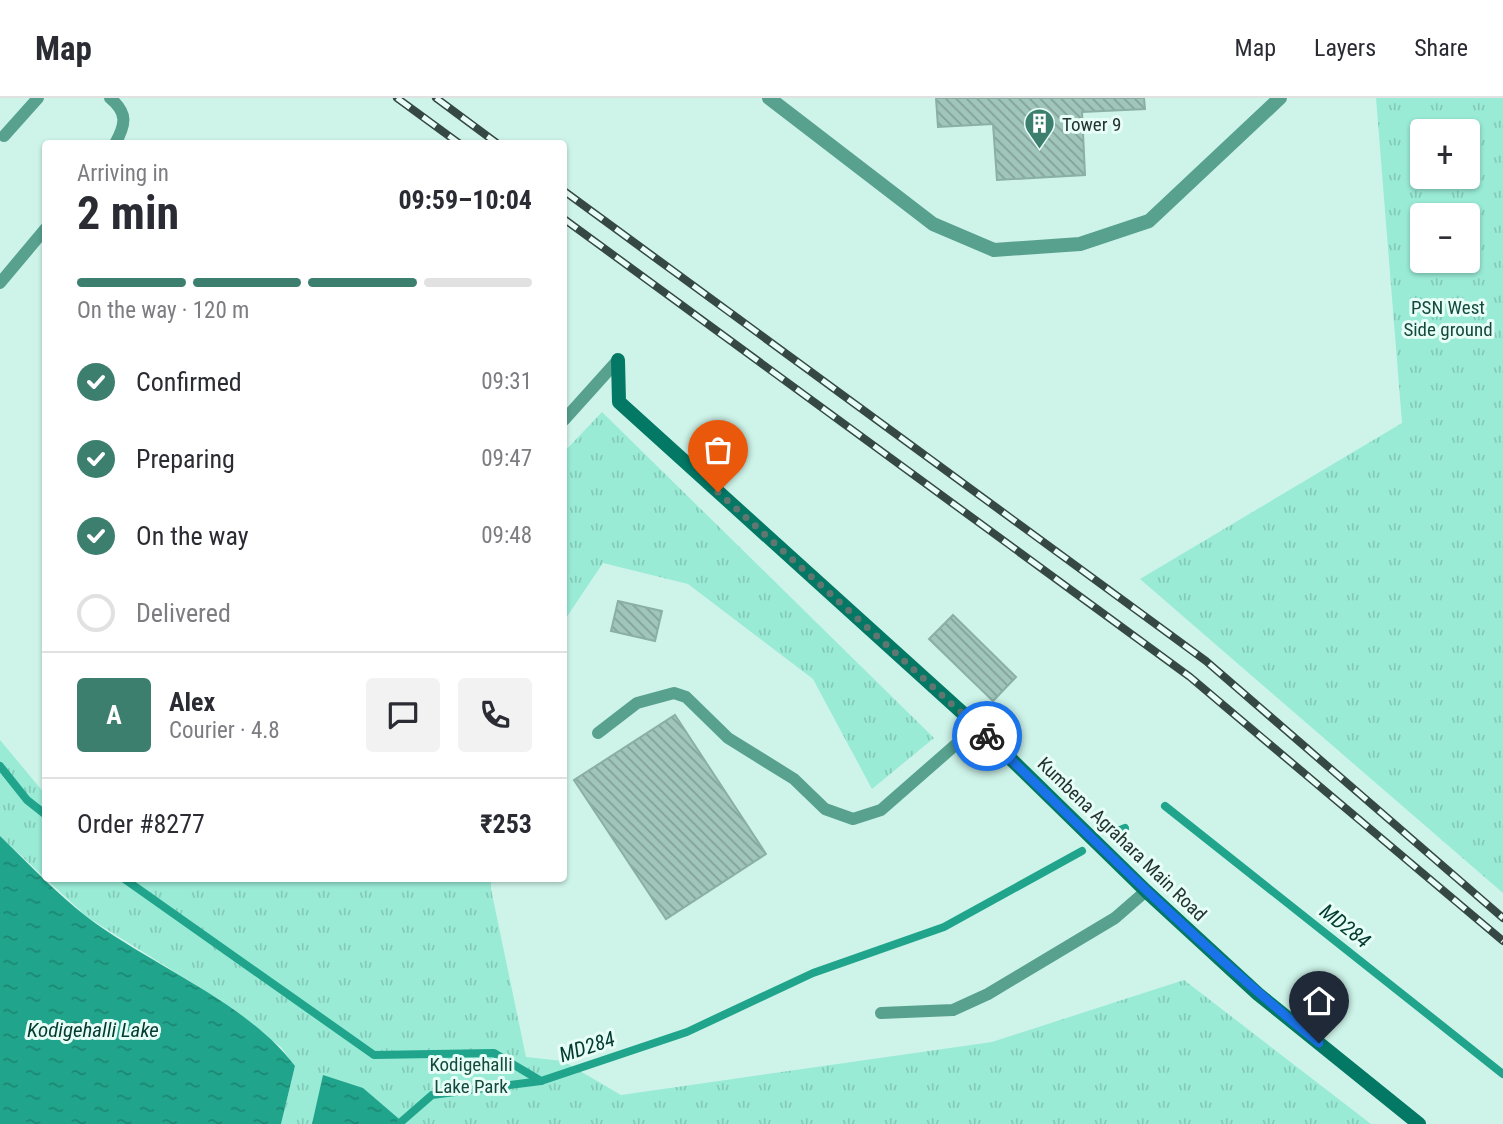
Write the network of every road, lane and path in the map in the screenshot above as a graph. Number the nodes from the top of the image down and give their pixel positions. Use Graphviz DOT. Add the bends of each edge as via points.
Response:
graph roads {
  1 [pos="38,98"];
  2 [pos="110,98"];
  3 [pos="769,98"];
  4 [pos="1280,98"];
  5 [pos="4,136"];
  6 [pos="117,140"];
  7 [pos="42,233"];
  8 [pos="0,283"];
  9 [pos="618,360"];
  10 [pos="567,417"];
  11 [pos="977,726"];
  12 [pos="598,733"];
  13 [pos="1146,891"];
  14 [pos="881,1013"];
  15 [pos="1419,1124"];
  1 -- 5 [label="lane"];
  2 -- 6 [label="lane" via="125,117"];
  3 -- 4 [label="street" via="933,224 994,250 1080,244 1149,221"];
  7 -- 8 [label="lane"];
  9 -- 10 [label="lane"];
  9 -- 11 [label="street, Kumbena Agrahara Main Road" via="619,402"];
  11 -- 12 [label="lane" via="881,810 853,819 825,809 794,779 728,738 686,697 674,693 637,704"];
  11 -- 13 [label="street, Kumbena Agrahara Main Road"];
  13 -- 14 [label="lane" via="1115,918 988,994 953,1010"];
  13 -- 15 [label="street, Kumbena Agrahara Main Road" via="1258,994"];
}
